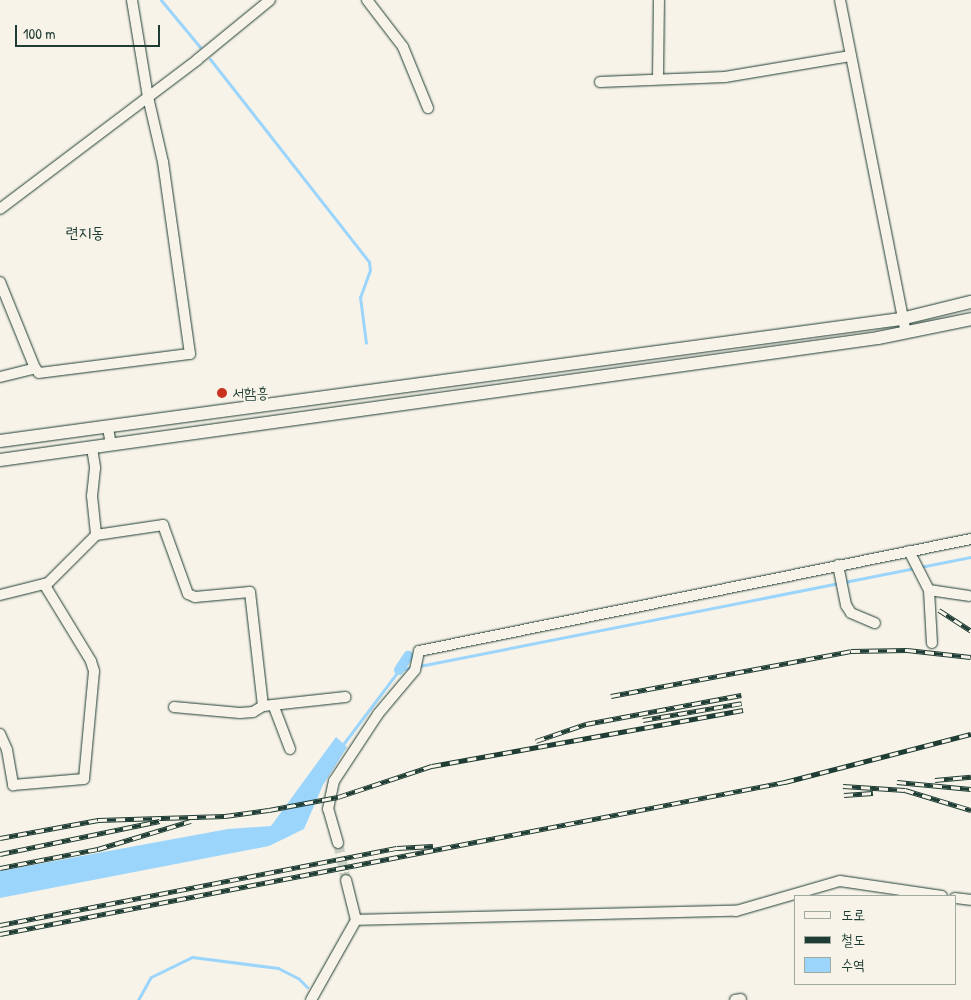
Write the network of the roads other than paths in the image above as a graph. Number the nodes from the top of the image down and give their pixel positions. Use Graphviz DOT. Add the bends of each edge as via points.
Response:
graph roads {
  1 [pos="132,0"];
  2 [pos="270,0"];
  3 [pos="367,0"];
  4 [pos="659,0"];
  5 [pos="840,0"];
  6 [pos="850,56"];
  7 [pos="658,78"];
  8 [pos="600,82"];
  9 [pos="148,96"];
  10 [pos="428,108"];
  11 [pos="0,209"];
  12 [pos="0,282"];
  13 [pos="971,302"];
  14 [pos="901,319"];
  15 [pos="971,319"];
  16 [pos="906,333"];
  17 [pos="34,368"];
  18 [pos="0,377"];
  19 [pos="108,428"];
  20 [pos="0,441"];
  21 [pos="111,445"];
  22 [pos="92,448"];
  23 [pos="0,460"];
  24 [pos="96,535"];
  25 [pos="971,539"];
  26 [pos="910,554"];
  27 [pos="839,570"];
  28 [pos="44,584"];
  29 [pos="929,590"];
  30 [pos="0,595"];
  31 [pos="968,596"];
  32 [pos="875,623"];
  33 [pos="932,643"];
  34 [pos="346,697"];
  35 [pos="268,706"];
  36 [pos="174,707"];
  37 [pos="0,734"];
  38 [pos="290,749"];
  39 [pos="338,843"];
  40 [pos="346,880"];
  41 [pos="935,895"];
  42 [pos="956,898"];
  43 [pos="971,900"];
  44 [pos="356,920"];
  45 [pos="311,1000"];
  1 -- 9 [label="street"];
  2 -- 9 [label="street"];
  3 -- 10 [label="street" via="403,47"];
  4 -- 7 [label="street"];
  5 -- 6 [label="street"];
  6 -- 7 [label="street" via="725,77"];
  6 -- 14 [label="street"];
  7 -- 8 [label="street"];
  9 -- 11 [label="street"];
  9 -- 17 [label="street" via="163,162 190,354 39,373"];
  12 -- 17 [label="street"];
  13 -- 14 [label="main road"];
  14 -- 16 [label="street"];
  14 -- 19 [label="main road"];
  15 -- 16 [label="main road"];
  16 -- 21 [label="main road"];
  17 -- 18 [label="street"];
  19 -- 20 [label="main road"];
  19 -- 21 [label="street"];
  21 -- 22 [label="main road"];
  22 -- 23 [label="main road"];
  22 -- 24 [label="street" via="96,468 92,496"];
  24 -- 28 [label="street" via="56,578"];
  24 -- 35 [label="street" via="162,525 188,594 195,597 250,592"];
  25 -- 26 [label="street"];
  26 -- 27 [label="street"];
  26 -- 29 [label="street"];
  27 -- 32 [label="street" via="841,588 851,613"];
  27 -- 39 [label="street" via="419,650 415,670 378,714 334,781 328,809"];
  28 -- 30 [label="street"];
  28 -- 37 [label="street" via="91,661 94,672 84,779 13,785 7,750"];
  29 -- 31 [label="street"];
  29 -- 33 [label="street"];
  34 -- 35 [label="street"];
  35 -- 36 [label="street" via="240,713"];
  35 -- 38 [label="street"];
  40 -- 44 [label="street"];
  41 -- 44 [label="street" via="840,881 736,911"];
  42 -- 43 [label="street"];
  44 -- 45 [label="street"];
}
